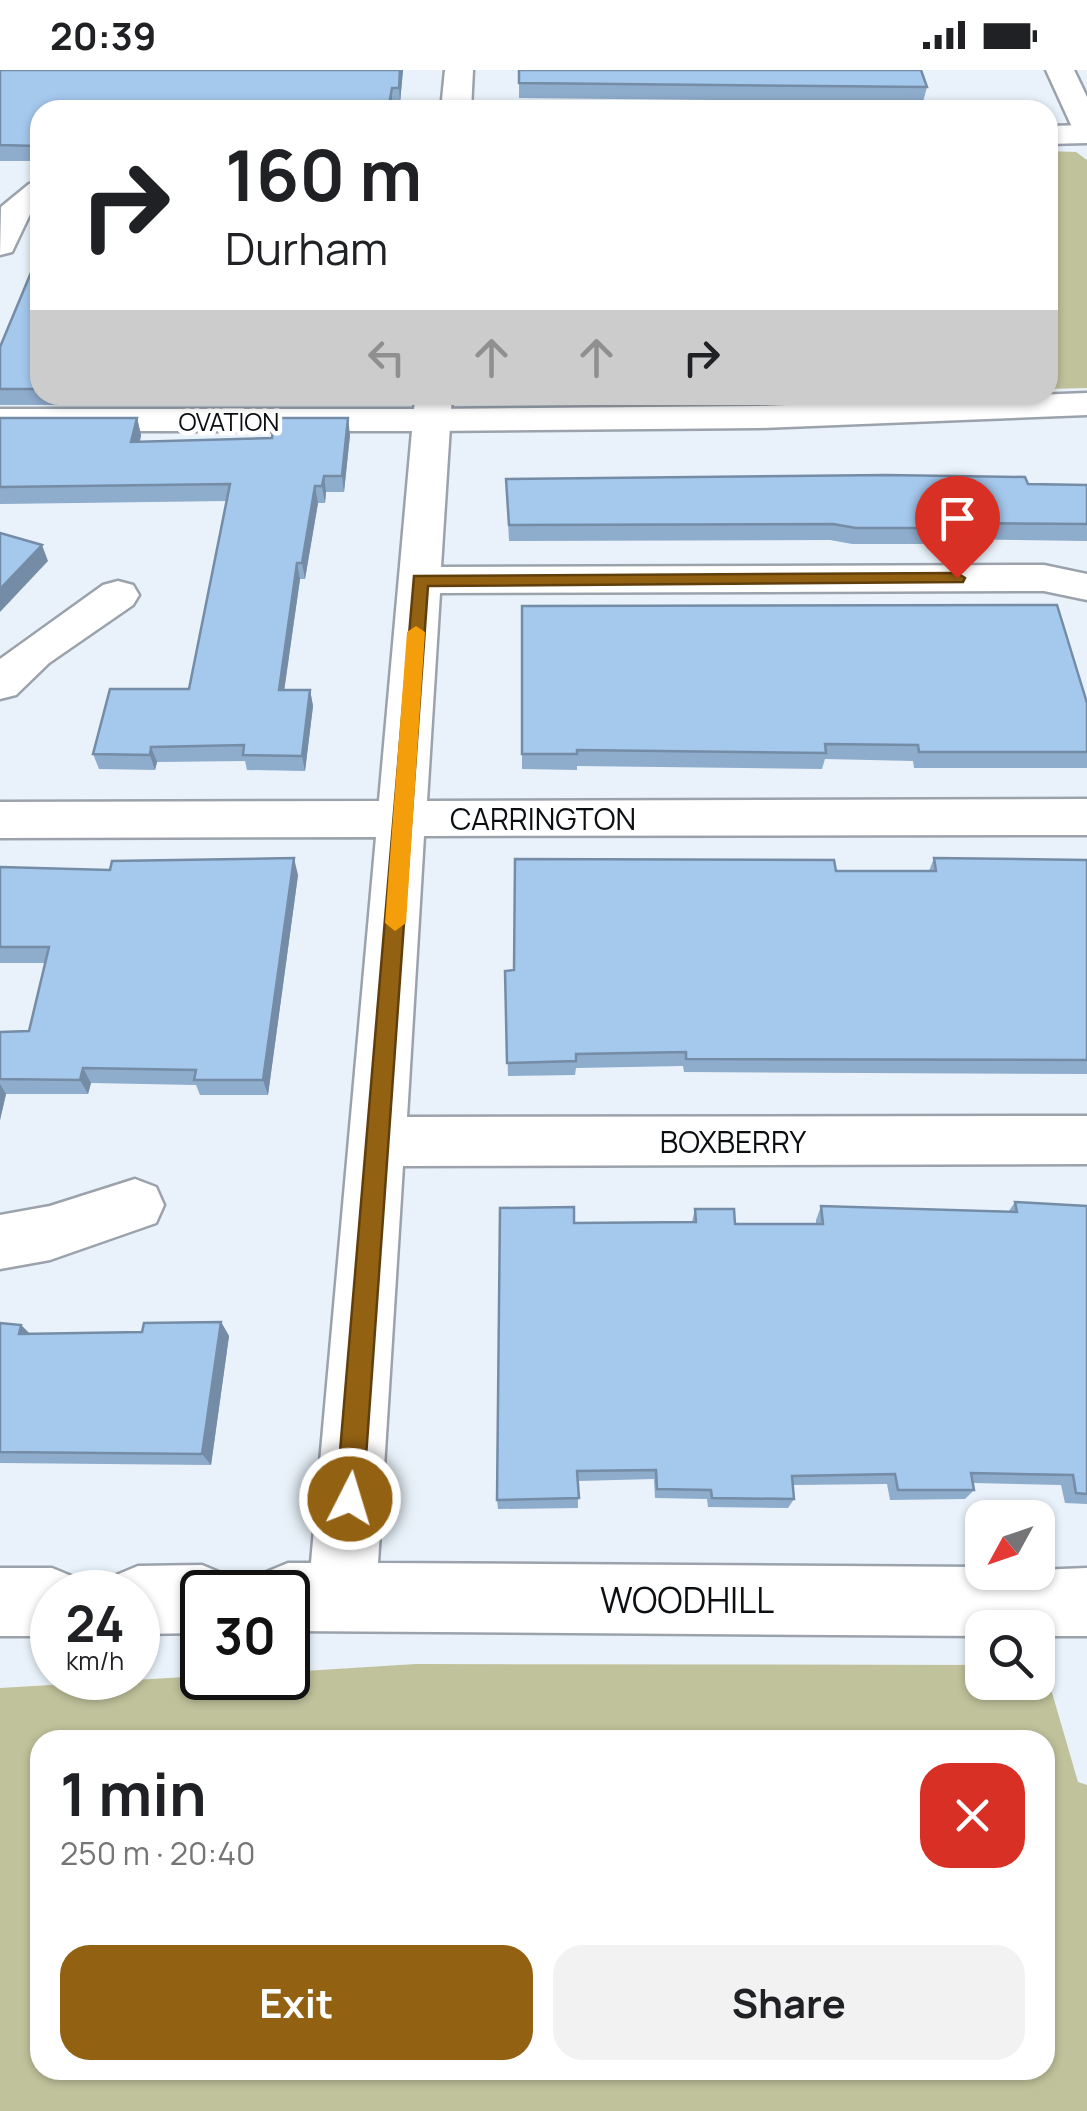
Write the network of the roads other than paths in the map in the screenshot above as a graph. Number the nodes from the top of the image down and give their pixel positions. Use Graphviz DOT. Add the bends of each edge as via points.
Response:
graph roads {
  1 [pos="460,70"];
  2 [pos="1060,70"];
  3 [pos="457,100"];
  4 [pos="1087,130"];
  5 [pos="1058,134"];
  6 [pos="30,198"];
  7 [pos="0,245"];
  8 [pos="1087,404"];
  9 [pos="219,408"];
  10 [pos="433,408"];
  11 [pos="759,417"];
  12 [pos="0,420"];
  13 [pos="1087,433"];
  14 [pos="420,580"];
  15 [pos="1087,588"];
  16 [pos="118,596"];
  17 [pos="0,684"];
  18 [pos="1087,816"];
  19 [pos="402,819"];
  20 [pos="0,820"];
  21 [pos="1087,1140"];
  22 [pos="379,1142"];
  23 [pos="135,1205"];
  24 [pos="0,1242"];
  25 [pos="315,1597"];
  26 [pos="0,1602"];
  27 [pos="30,1602"];
  28 [pos="1087,1602"];
  1 -- 3 [label="street"];
  2 -- 4 [label="street"];
  4 -- 5 [label="street"];
  6 -- 7 [label="street" via="17,207"];
  8 -- 11 [label="street, OVATION"];
  9 -- 10 [label="street, OVATION"];
  9 -- 12 [label="street, OVATION"];
  10 -- 11 [label="street, OVATION"];
  10 -- 14 [label="street"];
  11 -- 13 [label="street, OVATION"];
  14 -- 15 [label="street" via="1044,578"];
  14 -- 19 [label="street"];
  16 -- 17 [label="street"];
  18 -- 19 [label="street, CARRINGTON"];
  19 -- 20 [label="street, CARRINGTON"];
  19 -- 22 [label="street"];
  21 -- 22 [label="street, BOXBERRY"];
  22 -- 25 [label="street"];
  23 -- 24 [label="street"];
  25 -- 28 [label="street, WOODHILL"];
  26 -- 27 [label="street"];
}
